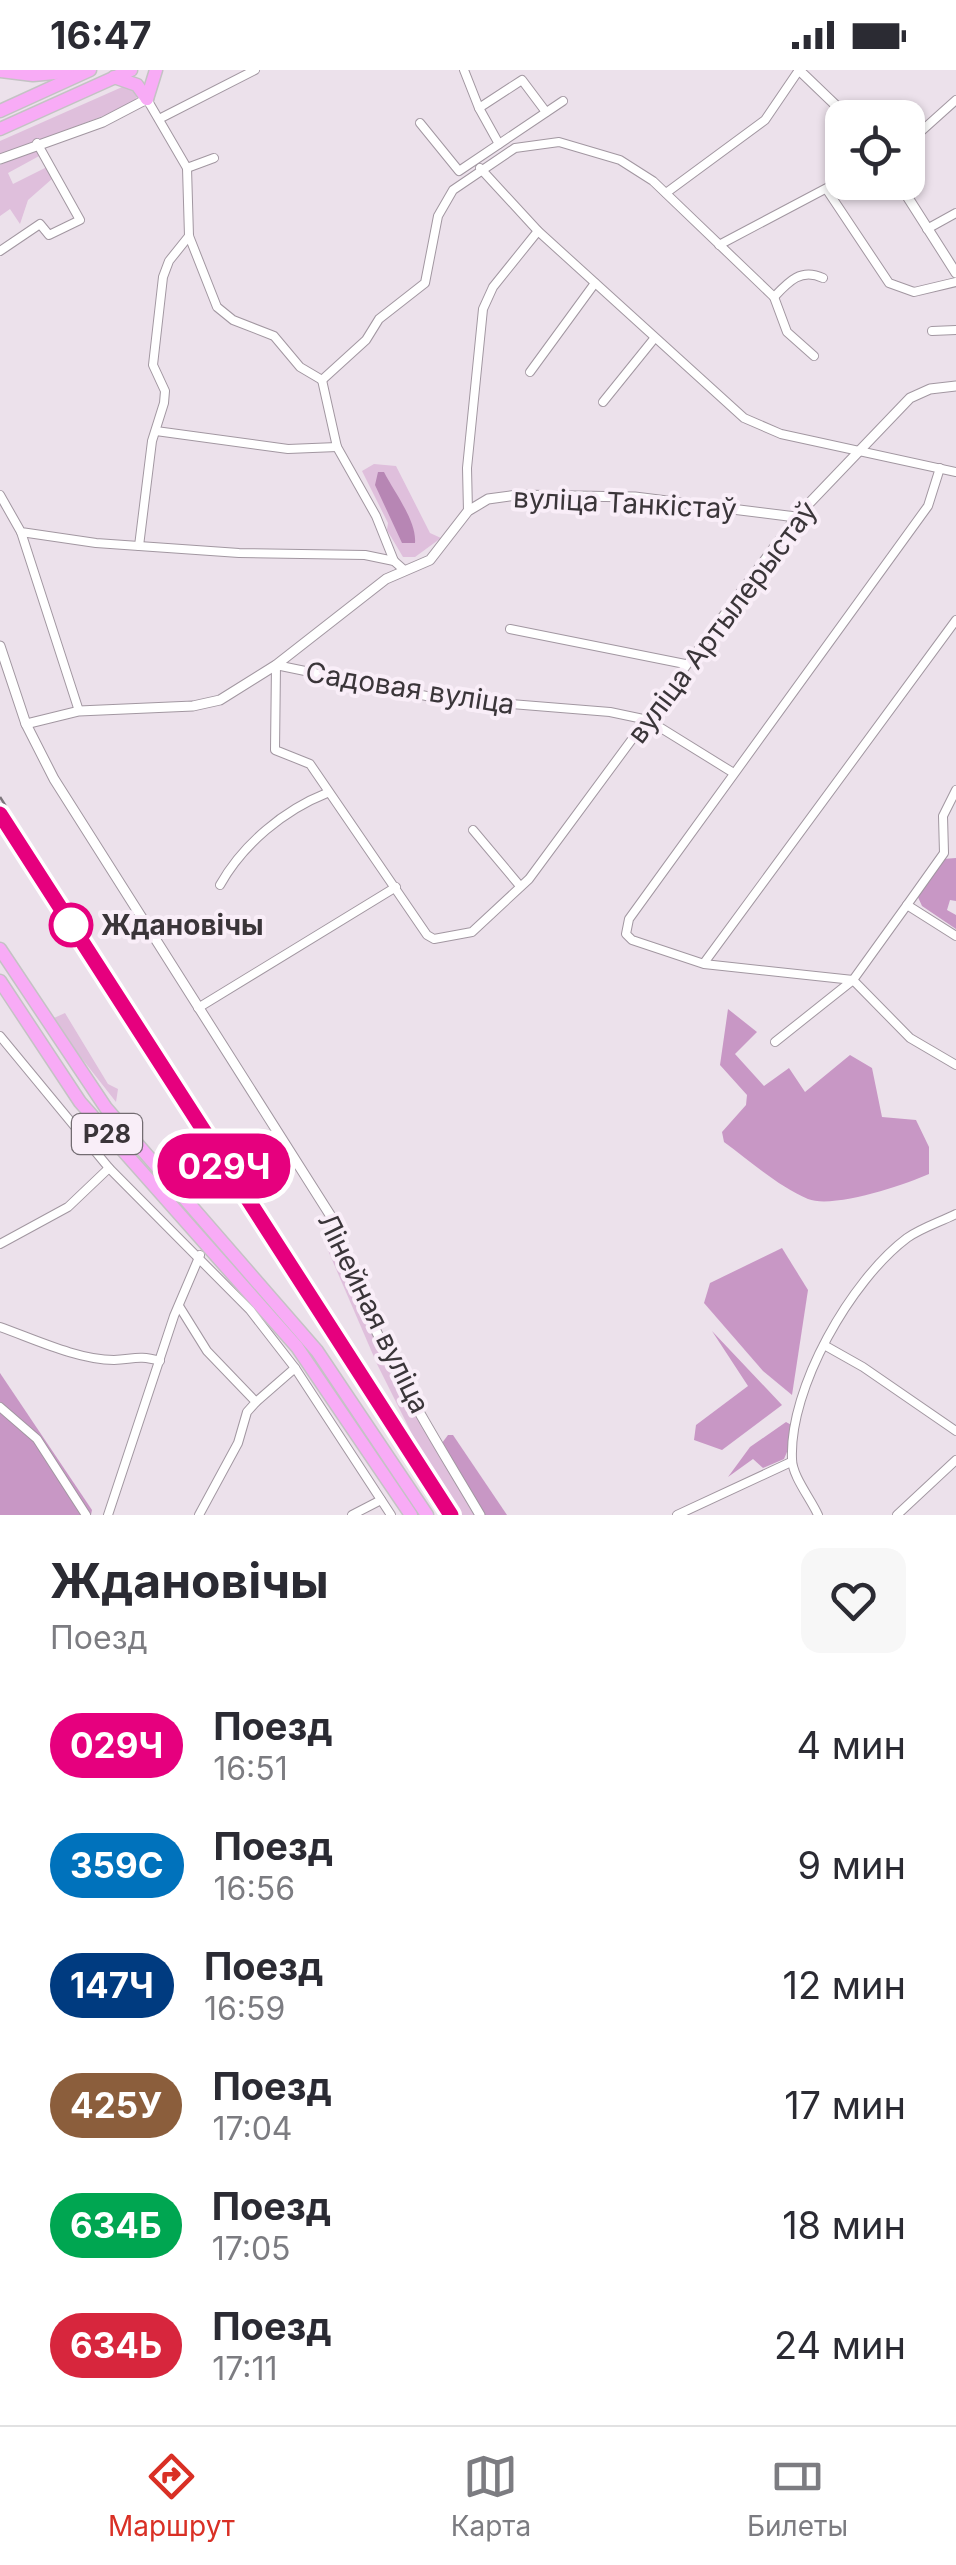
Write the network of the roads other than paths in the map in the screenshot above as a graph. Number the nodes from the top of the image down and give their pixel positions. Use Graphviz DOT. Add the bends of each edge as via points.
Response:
graph roads {
  1 [pos="87,70"];
  2 [pos="131,70"];
  3 [pos="156,70"];
  4 [pos="255,70"];
  5 [pos="464,70"];
  6 [pos="799,70"];
  7 [pos="0,71"];
  8 [pos="114,77"];
  9 [pos="148,100"];
  10 [pos="563,100"];
  11 [pos="830,100"];
  12 [pos="956,100"];
  13 [pos="478,108"];
  14 [pos="0,111"];
  15 [pos="546,112"];
  16 [pos="159,118"];
  17 [pos="420,123"];
  18 [pos="925,127"];
  19 [pos="0,129"];
  20 [pos="38,143"];
  21 [pos="499,144"];
  22 [pos="214,158"];
  23 [pos="0,159"];
  24 [pos="187,168"];
  25 [pos="480,168"];
  26 [pos="825,191"];
  27 [pos="666,193"];
  28 [pos="834,200"];
  29 [pos="909,200"];
  30 [pos="956,213"];
  31 [pos="927,229"];
  32 [pos="538,231"];
  33 [pos="190,236"];
  34 [pos="719,245"];
  35 [pos="0,251"];
  36 [pos="956,273"];
  37 [pos="823,278"];
  38 [pos="956,282"];
  39 [pos="595,284"];
  40 [pos="774,297"];
  41 [pos="932,330"];
  42 [pos="956,330"];
  43 [pos="653,340"];
  44 [pos="814,356"];
  45 [pos="530,372"];
  46 [pos="322,380"];
  47 [pos="956,386"];
  48 [pos="603,402"];
  49 [pos="156,431"];
  50 [pos="336,447"];
  51 [pos="860,450"];
  52 [pos="940,468"];
  53 [pos="956,472"];
  54 [pos="0,495"];
  55 [pos="468,511"];
  56 [pos="796,517"];
  57 [pos="22,532"];
  58 [pos="139,546"];
  59 [pos="394,561"];
  60 [pos="403,569"];
  61 [pos="956,620"];
  62 [pos="510,629"];
  63 [pos="0,646"];
  64 [pos="685,664"];
  65 [pos="276,665"];
  66 [pos="78,711"];
  67 [pos="648,720"];
  68 [pos="26,724"];
  69 [pos="732,772"];
  70 [pos="956,790"];
  71 [pos="327,793"];
  72 [pos="473,830"];
  73 [pos="944,853"];
  74 [pos="956,854"];
  75 [pos="220,885"];
  76 [pos="396,887"];
  77 [pos="517,888"];
  78 [pos="907,904"];
  79 [pos="956,936"];
  80 [pos="0,949"];
  81 [pos="704,964"];
  82 [pos="853,980"];
  83 [pos="0,981"];
  84 [pos="198,1008"];
  85 [pos="0,1036"];
  86 [pos="775,1042"];
  87 [pos="956,1065"];
  88 [pos="109,1168"];
  89 [pos="956,1214"];
  90 [pos="0,1244"];
  91 [pos="200,1255"];
  92 [pos="179,1306"];
  93 [pos="0,1327"];
  94 [pos="824,1345"];
  95 [pos="160,1361"];
  96 [pos="295,1368"];
  97 [pos="256,1402"];
  98 [pos="0,1406"];
  99 [pos="956,1431"];
  100 [pos="956,1460"];
  101 [pos="791,1462"];
  102 [pos="381,1500"];
  103 [pos="86,1515"];
  104 [pos="108,1515"];
  105 [pos="199,1515"];
  106 [pos="352,1515"];
  107 [pos="391,1515"];
  108 [pos="411,1515"];
  109 [pos="426,1515"];
  110 [pos="480,1515"];
  111 [pos="677,1515"];
  112 [pos="818,1515"];
  113 [pos="897,1515"];
  1 -- 7 [label="highway"];
  1 -- 14 [label="highway"];
  2 -- 8 [label="highway"];
  3 -- 9 [label="highway"];
  4 -- 16 [label="street"];
  5 -- 13 [label="street"];
  6 -- 11 [label="street"];
  6 -- 27 [label="street" via="765,120"];
  8 -- 9 [label="highway" via="136,85"];
  8 -- 19 [label="highway"];
  9 -- 16 [label="street"];
  9 -- 20 [label="street"];
  10 -- 15 [label="street"];
  12 -- 18 [label="street"];
  13 -- 15 [label="street" via="522,80"];
  13 -- 21 [label="street"];
  15 -- 21 [label="street"];
  16 -- 24 [label="street"];
  17 -- 21 [label="street" via="459,170"];
  20 -- 23 [label="street"];
  20 -- 35 [label="street" via="80,220 49,235 40,224"];
  22 -- 24 [label="street"];
  24 -- 33 [label="street"];
  25 -- 27 [label="street" via="515,148 544,142 591,149 635,168"];
  25 -- 32 [label="street"];
  25 -- 46 [label="street" via="445,201 424,284 379,319"];
  26 -- 34 [label="street"];
  27 -- 34 [label="street"];
  28 -- 38 [label="street" via="889,283 914,292"];
  29 -- 31 [label="street"];
  30 -- 31 [label="street"];
  31 -- 36 [label="street"];
  32 -- 39 [label="street"];
  32 -- 55 [label="street" via="483,309"];
  33 -- 46 [label="street" via="217,307 274,336 300,367"];
  33 -- 49 [label="street" via="163,277 153,365 164,402"];
  34 -- 40 [label="street"];
  37 -- 40 [label="street" via="800,275"];
  39 -- 43 [label="street"];
  39 -- 45 [label="street"];
  40 -- 44 [label="street" via="787,332"];
  41 -- 42 [label="street"];
  43 -- 48 [label="street"];
  43 -- 51 [label="street" via="762,428"];
  46 -- 50 [label="street"];
  47 -- 51 [label="street, вуліца Артылерыстаў" via="910,398"];
  49 -- 50 [label="street" via="288,449"];
  49 -- 58 [label="street"];
  50 -- 59 [label="street"];
  51 -- 52 [label="street"];
  51 -- 56 [label="street, вуліца Артылерыстаў"];
  52 -- 53 [label="street"];
  52 -- 69 [label="street" via="928,506"];
  54 -- 57 [label="street"];
  55 -- 56 [label="street, вуліца Танкістаў" via="488,499 529,495 635,498"];
  55 -- 60 [label="street" via="440,551"];
  56 -- 64 [label="street, вуліца Артылерыстаў"];
  57 -- 58 [label="street"];
  57 -- 66 [label="street"];
  58 -- 59 [label="street"];
  59 -- 60 [label="street"];
  60 -- 65 [label="street"];
  61 -- 81 [label="street"];
  62 -- 64 [label="street"];
  63 -- 68 [label="street, Лінейная вуліца"];
  64 -- 67 [label="street, вуліца Артылерыстаў"];
  65 -- 66 [label="street, Садовая вуліца" via="207,704"];
  65 -- 67 [label="street, Садовая вуліца" via="436,698"];
  65 -- 71 [label="street" via="274,750 310,764"];
  66 -- 68 [label="street, Садовая вуліца"];
  67 -- 69 [label="street, Садовая вуліца"];
  67 -- 77 [label="street, вуліца Артылерыстаў"];
  68 -- 84 [label="street, Лінейная вуліца" via="68,804"];
  69 -- 81 [label="street" via="626,925 632,940"];
  70 -- 73 [label="street" via="943,816"];
  71 -- 75 [label="street" via="303,802 238,853"];
  71 -- 76 [label="street"];
  72 -- 77 [label="street"];
  73 -- 74 [label="street"];
  73 -- 78 [label="street"];
  76 -- 77 [label="street, вуліца Артылерыстаў" via="434,939 472,932"];
  76 -- 84 [label="street"];
  78 -- 79 [label="street"];
  78 -- 82 [label="street"];
  80 -- 109 [label="highway, Р28" via="106,1108 317,1351"];
  81 -- 82 [label="street"];
  82 -- 86 [label="street"];
  82 -- 87 [label="street" via="910,1038"];
  83 -- 108 [label="highway, Р28" via="80,1102 298,1347"];
  84 -- 110 [label="street, Лінейная вуліца" via="338,1228 409,1392"];
  85 -- 88 [label="street"];
  88 -- 90 [label="street" via="68,1208"];
  88 -- 91 [label="street"];
  89 -- 94 [label="street" via="893,1252 860,1286"];
  91 -- 92 [label="street"];
  91 -- 96 [label="street"];
  92 -- 95 [label="street"];
  92 -- 97 [label="street" via="207,1352"];
  93 -- 95 [label="street" via="91,1356"];
  94 -- 99 [label="street"];
  94 -- 101 [label="street" via="801,1407"];
  95 -- 104 [label="street"];
  96 -- 97 [label="street"];
  96 -- 102 [label="street"];
  97 -- 105 [label="street"];
  98 -- 103 [label="street" via="37,1439"];
  100 -- 113 [label="street"];
  101 -- 111 [label="street"];
  101 -- 112 [label="street"];
  102 -- 106 [label="street"];
  102 -- 107 [label="street"];
}
